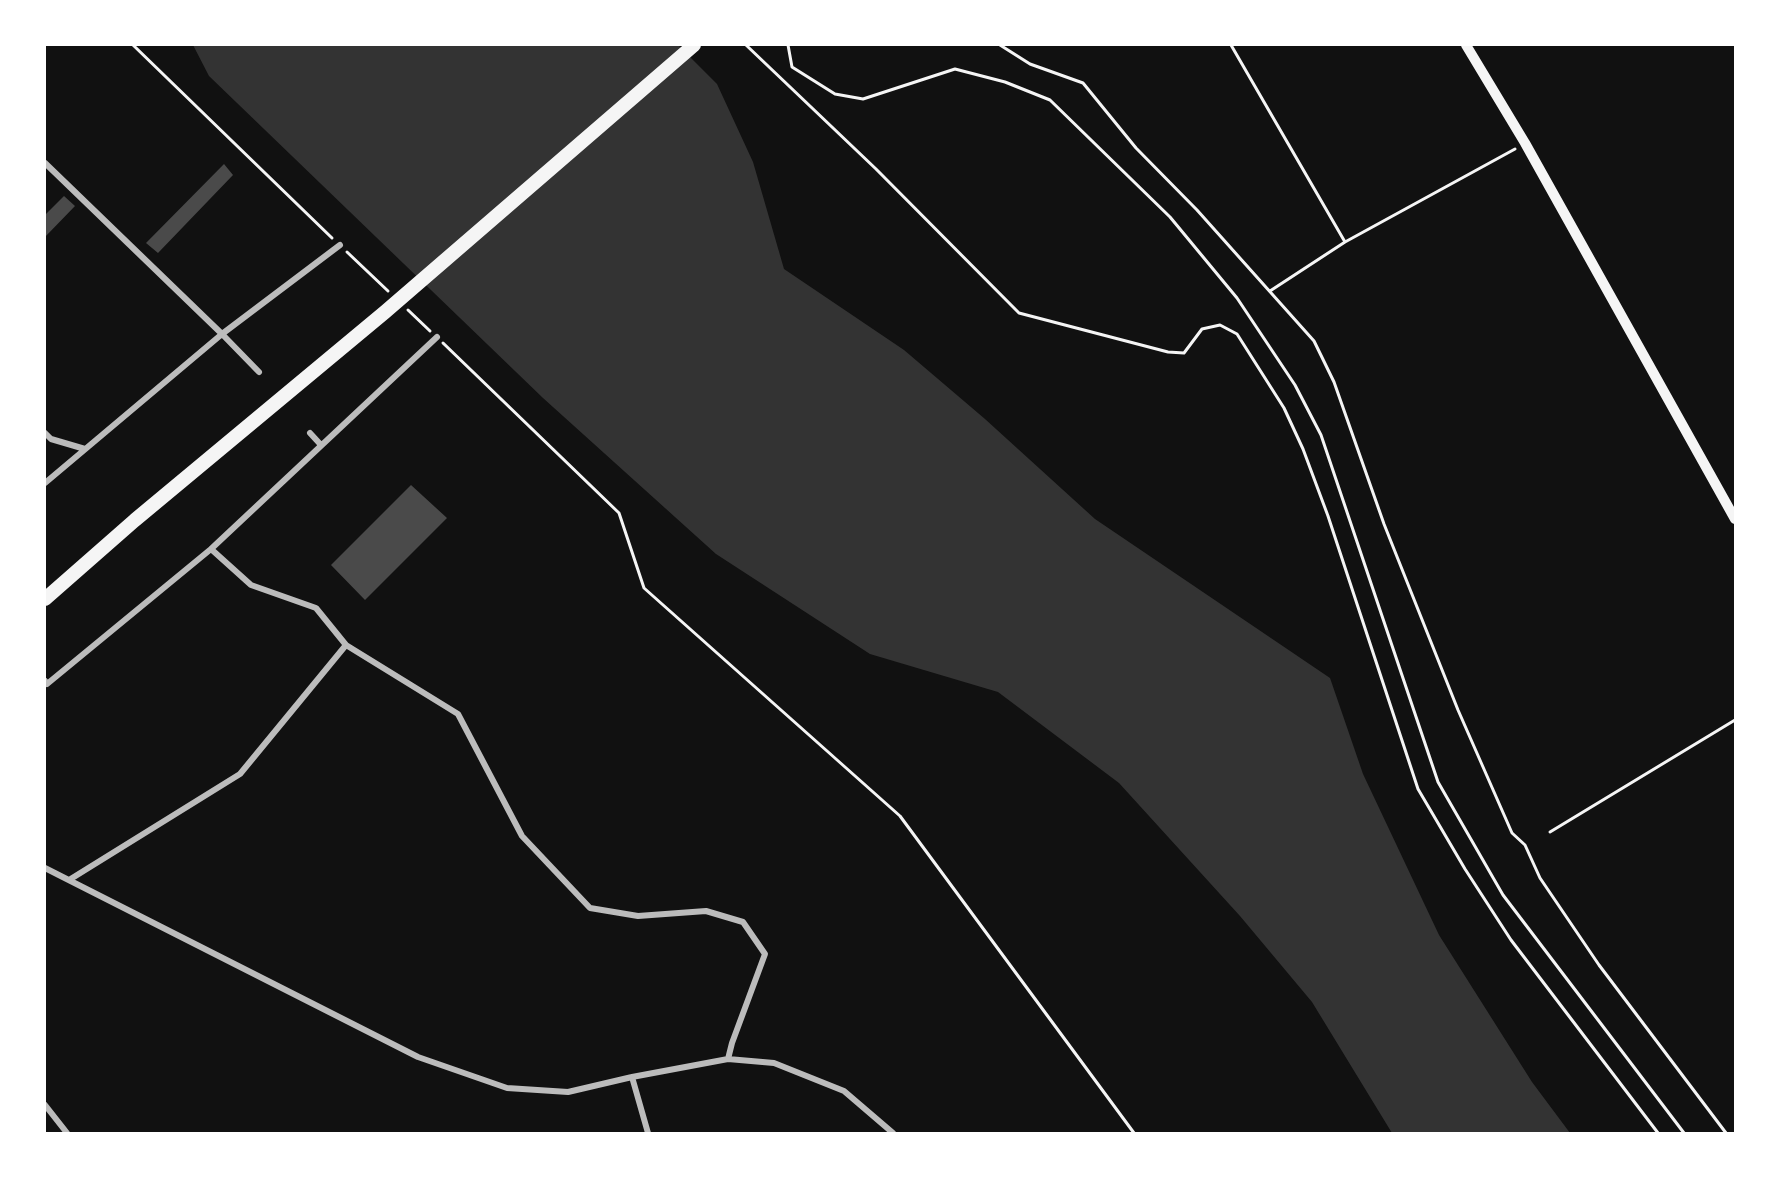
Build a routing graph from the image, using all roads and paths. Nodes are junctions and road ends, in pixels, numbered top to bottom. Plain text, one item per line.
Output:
1 (133, 45) edge
2 (694, 45) edge
3 (746, 45) edge
4 (788, 45) edge
5 (1000, 45) edge
6 (1231, 45) edge
7 (1466, 45) edge
8 (1525, 144) junction
9 (45, 163) edge
10 (1345, 243) junction
11 (340, 245) junction
12 (388, 291) dead end
13 (1270, 291) junction
14 (404, 306) dead end
15 (222, 334) junction
16 (437, 337) junction
17 (259, 372) dead end
18 (45, 433) edge
19 (310, 433) dead end
20 (321, 445) junction
21 (85, 449) junction
22 (45, 483) edge
23 (1735, 519) edge
24 (211, 549) junction
25 (45, 599) edge
26 (346, 645) junction
27 (45, 681) edge
28 (1735, 720) edge
29 (1550, 832) dead end
30 (45, 867) edge
31 (69, 880) junction
32 (728, 1059) junction
33 (632, 1077) junction
34 (45, 1106) edge
35 (67, 1133) edge
36 (648, 1133) edge
37 (893, 1133) edge
38 (1134, 1133) edge
39 (1658, 1133) edge
40 (1684, 1133) edge
41 (1726, 1133) edge

1 - 11 path
2 - 25 highway
3 - 39 path
4 - 40 path
5 - 13 path
6 - 10 path
7 - 8 main road
8 - 10 path
8 - 23 main road
9 - 15 street
10 - 13 path
11 - 12 path
11 - 15 street
13 - 41 path
14 - 16 path
15 - 17 street
15 - 21 street
16 - 20 street
16 - 38 path
18 - 21 street
19 - 20 street
20 - 24 street
21 - 22 street
24 - 26 street
24 - 27 street
26 - 31 street
26 - 32 street
28 - 29 path
30 - 31 street
31 - 33 street
32 - 33 street
32 - 37 street
33 - 36 street
34 - 35 street

